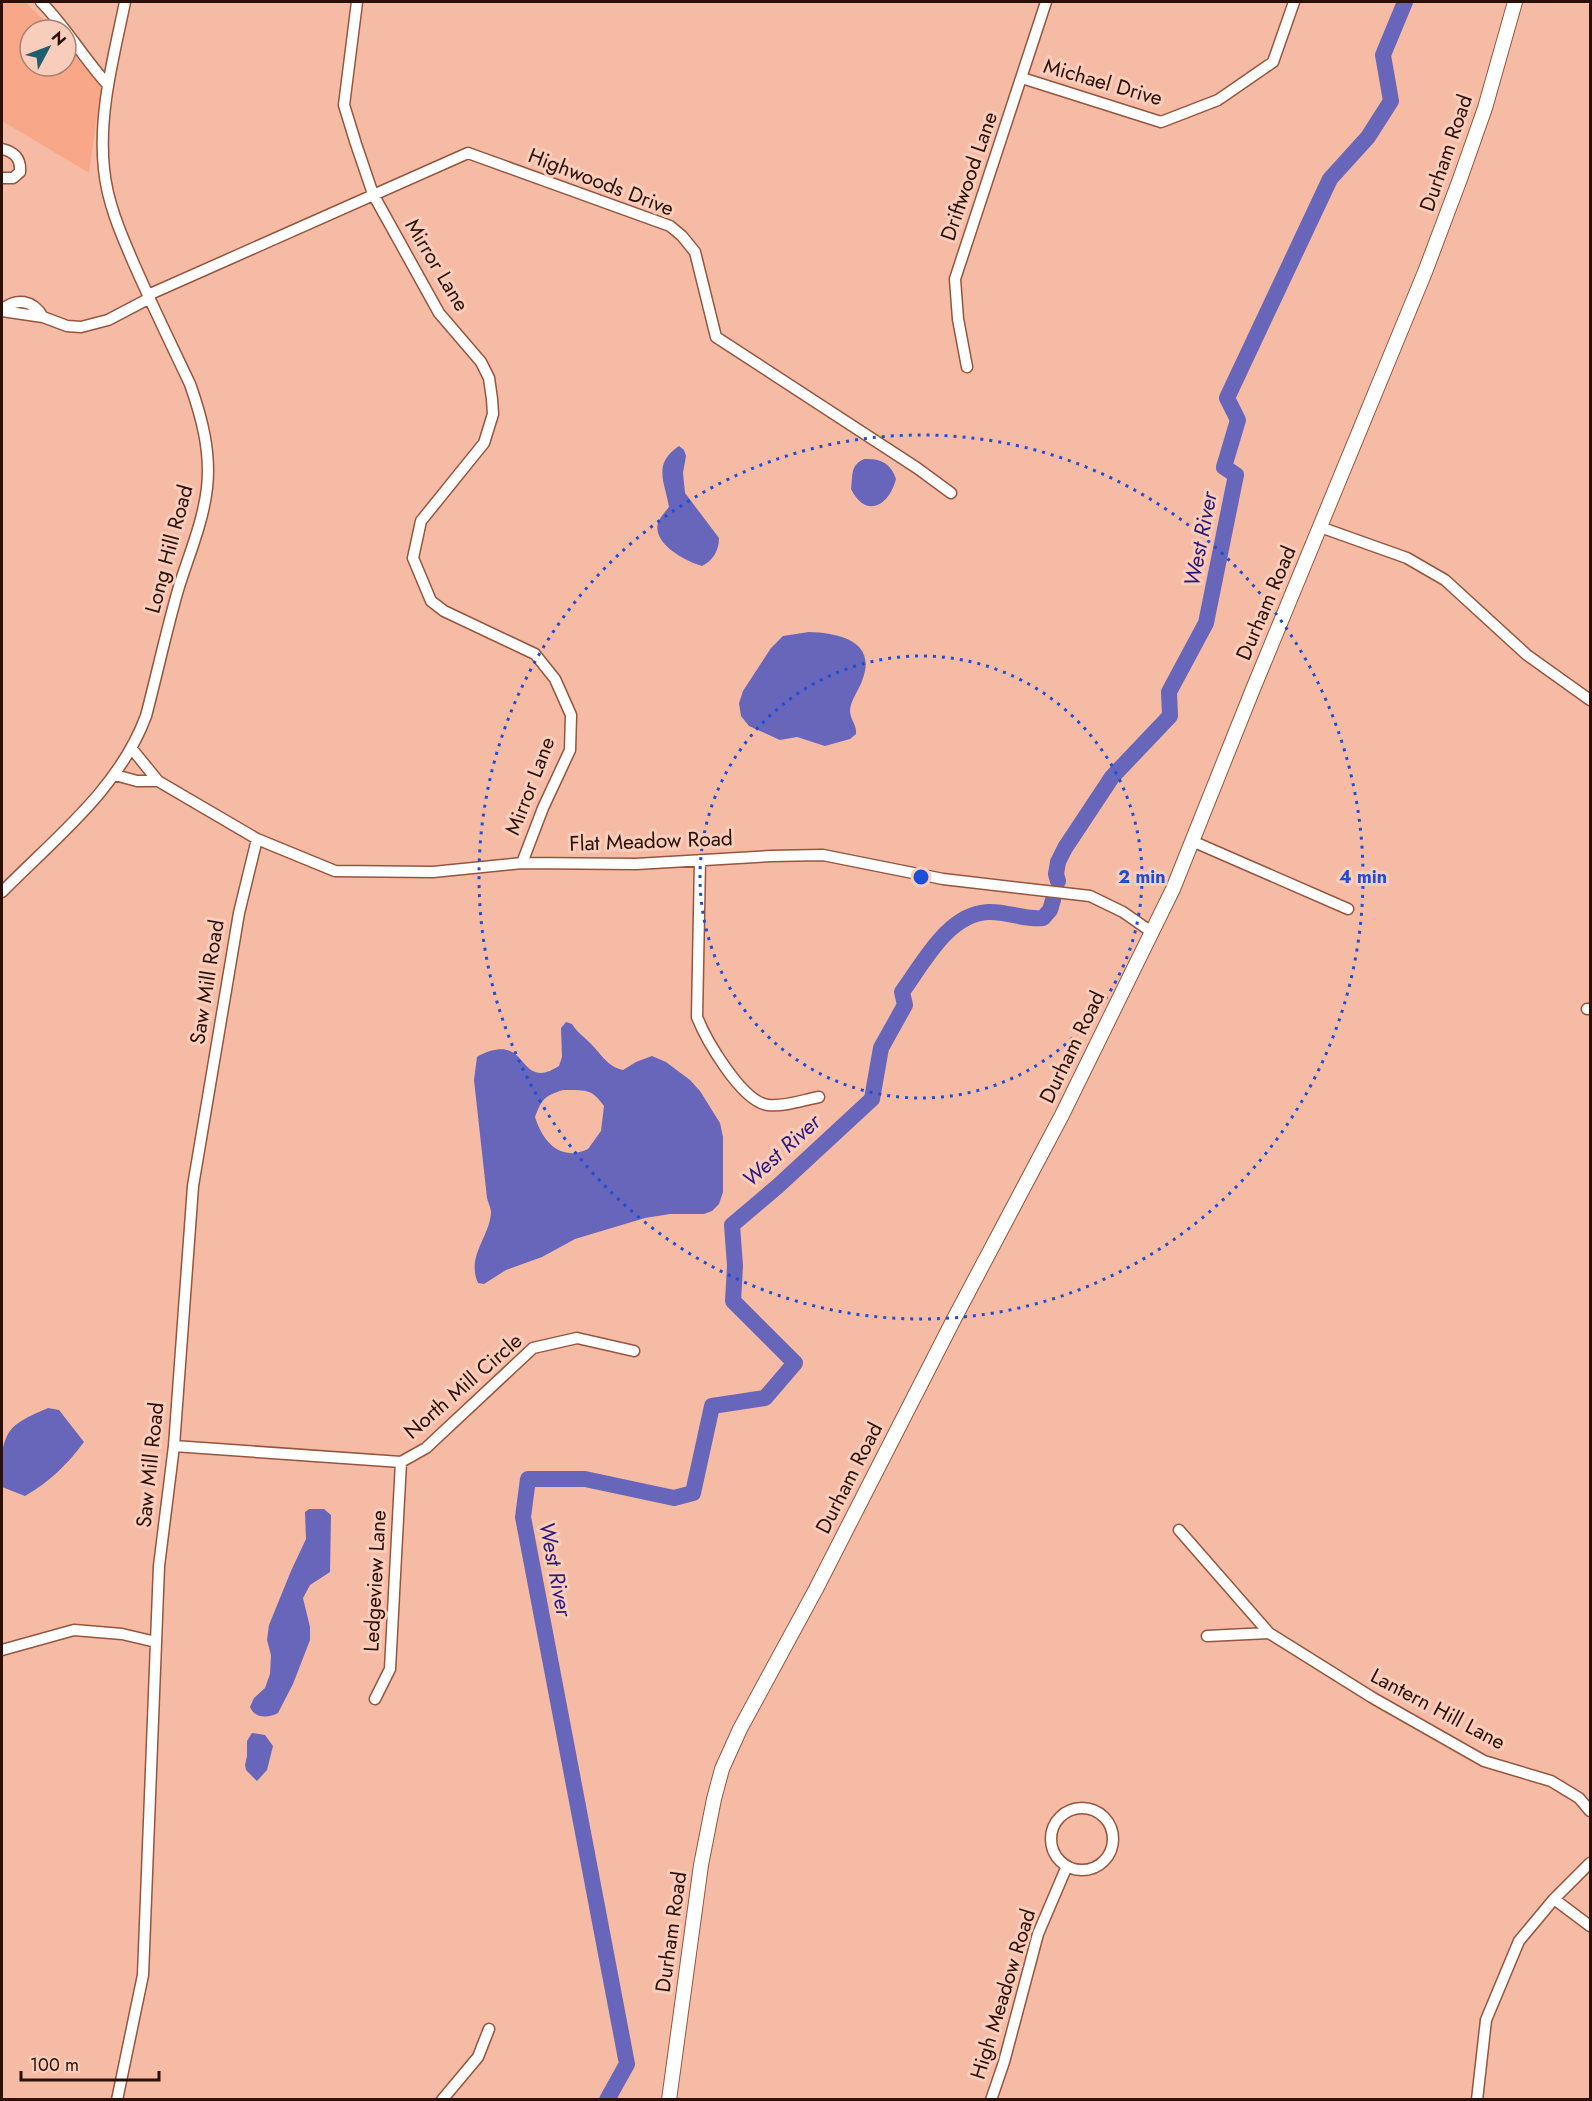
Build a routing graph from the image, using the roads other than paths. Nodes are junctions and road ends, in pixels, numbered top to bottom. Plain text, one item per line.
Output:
1 (41, 2) edge
2 (125, 2) edge
3 (357, 2) edge
4 (1046, 2) edge
5 (1294, 2) edge
6 (1515, 2) edge
7 (1022, 78) junction
8 (108, 85) junction
9 (2, 149) edge
10 (2, 178) edge
11 (373, 194) junction
12 (149, 297) junction
13 (2, 311) edge
14 (967, 367) dead end
15 (951, 493) dead end
16 (1320, 527) junction
17 (1590, 700) edge
18 (132, 749) junction
19 (115, 775) junction
20 (158, 781) junction
21 (257, 839) junction
22 (1192, 841) junction
23 (700, 860) junction
24 (522, 863) junction
25 (2, 892) edge
26 (1348, 909) dead end
27 (1153, 933) junction
28 (819, 1097) dead end
29 (634, 1352) dead end
30 (174, 1446) junction
31 (401, 1462) junction
32 (1179, 1530) dead end
33 (1269, 1633) junction
34 (1207, 1636) dead end
35 (156, 1642) junction
36 (2, 1650) edge
37 (375, 1699) dead end
38 (1590, 1811) edge
39 (1590, 1863) edge
40 (1068, 1866) junction
41 (1554, 1899) junction
42 (1590, 1926) edge
43 (489, 2029) dead end
44 (117, 2100) edge
45 (442, 2100) edge
46 (669, 2100) edge
47 (991, 2100) edge
48 (1477, 2100) edge

1 - 8 street
2 - 8 street, Long Hill Road
3 - 11 street, Mirror Lane
4 - 7 street, Driftwood Lane
5 - 7 street, Michael Drive
6 - 16 main road, Durham Road
7 - 14 street, Driftwood Lane
8 - 12 street, Long Hill Road
9 - 10 street
11 - 12 street, Highwoods Drive
11 - 15 street, Highwoods Drive
11 - 24 street, Mirror Lane
12 - 13 street, Highwoods Drive
12 - 18 street, Long Hill Road
16 - 17 street
16 - 22 main road, Durham Road
18 - 19 street, Long Hill Road
18 - 20 street, Flat Meadow Road
19 - 20 street, Flat Meadow Road
19 - 25 street, Long Hill Road
20 - 21 street, Flat Meadow Road
21 - 24 street, Flat Meadow Road
21 - 30 street, Saw Mill Road
22 - 26 street
22 - 27 main road, Durham Road
23 - 24 street, Flat Meadow Road
23 - 27 street, Flat Meadow Road
23 - 28 street
27 - 46 main road, Durham Road
29 - 31 street, North Mill Circle
30 - 31 street, North Mill Circle
30 - 35 street, Saw Mill Road
31 - 37 street, Ledgeview Lane
32 - 33 street, Lantern Hill Lane
33 - 34 street
33 - 38 street, Lantern Hill Lane
35 - 36 street
35 - 44 street, Saw Mill Road
39 - 41 street
40 - 40 street
40 - 47 street, High Meadow Road
41 - 42 street
41 - 48 street
43 - 45 street

